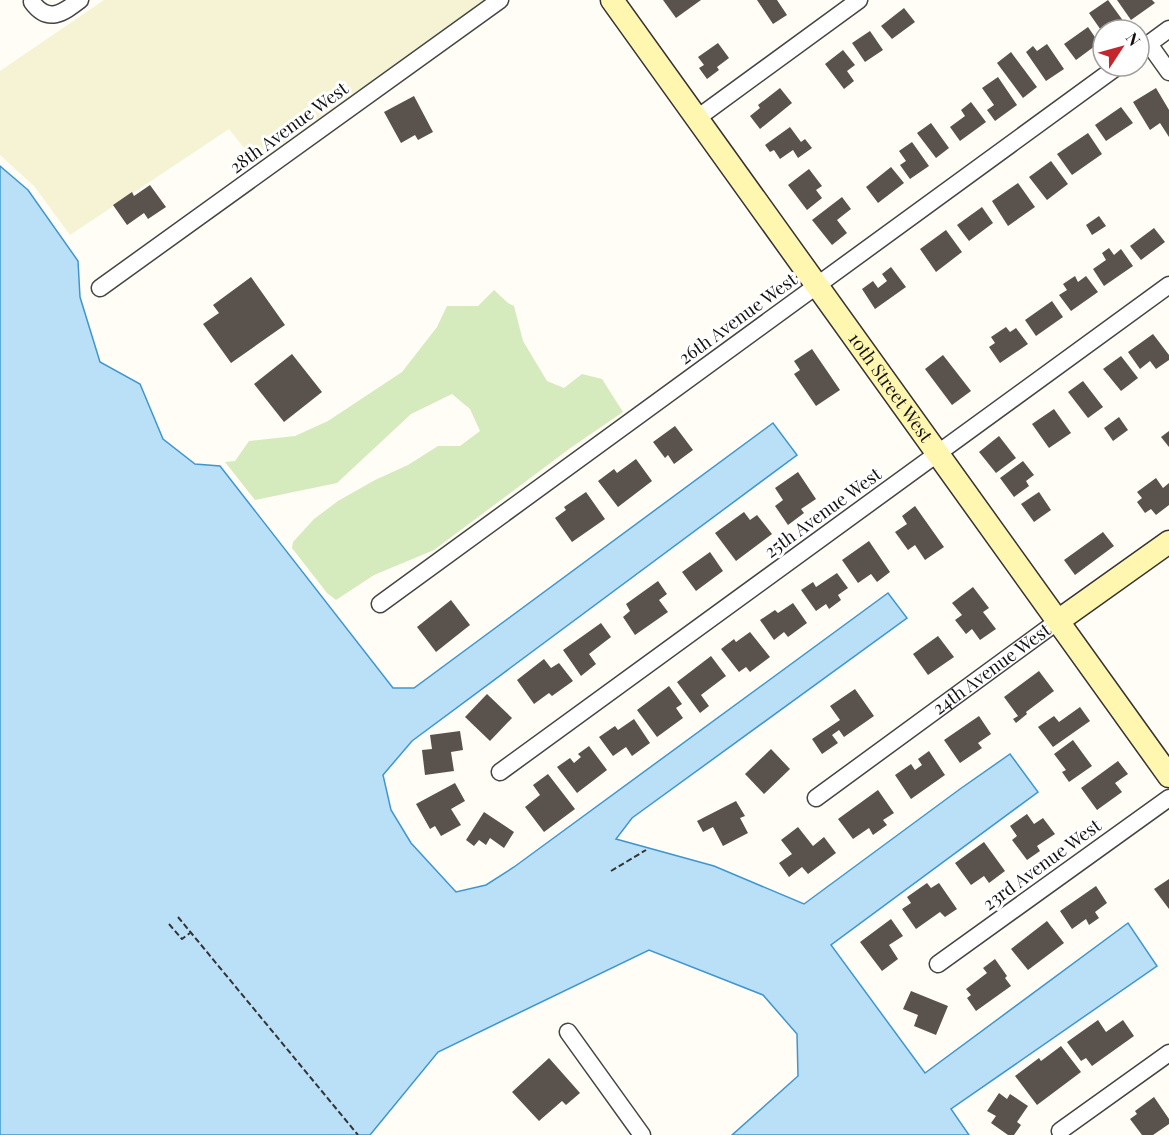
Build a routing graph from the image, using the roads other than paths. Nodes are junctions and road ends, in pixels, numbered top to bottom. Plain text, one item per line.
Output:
1 (80, 0) edge
2 (500, 0) edge
3 (612, 0) edge
4 (859, 0) edge
5 (32, 2) dead end
6 (1169, 29) edge
7 (1151, 42) edge
8 (1151, 54) edge
9 (1169, 72) edge
10 (1102, 78) edge
11 (696, 119) junction
12 (1169, 285) edge
13 (817, 286) junction
14 (100, 288) dead end
15 (937, 454) junction
16 (1169, 542) edge
17 (380, 604) dead end
18 (1058, 621) junction
19 (500, 772) dead end
20 (1169, 776) edge
21 (816, 798) dead end
22 (1169, 798) edge
23 (938, 964) dead end
24 (568, 1032) dead end
25 (1169, 1053) edge
26 (1060, 1131) dead end
27 (642, 1135) edge

1 - 5 street
2 - 14 street, 28th Avenue West
3 - 11 street, 10th Street West
4 - 11 street
6 - 7 street
8 - 9 street
10 - 13 street, 26th Avenue West
11 - 13 street, 10th Street West
12 - 15 street, 25th Avenue West
13 - 15 street, 10th Street West
13 - 17 street, 26th Avenue West
15 - 18 street, 10th Street West
15 - 19 street, 25th Avenue West
16 - 18 street, 24th Avenue West
18 - 20 street, 10th Street West
18 - 21 street, 24th Avenue West
22 - 23 street, 23rd Avenue West
24 - 27 street
25 - 26 street

